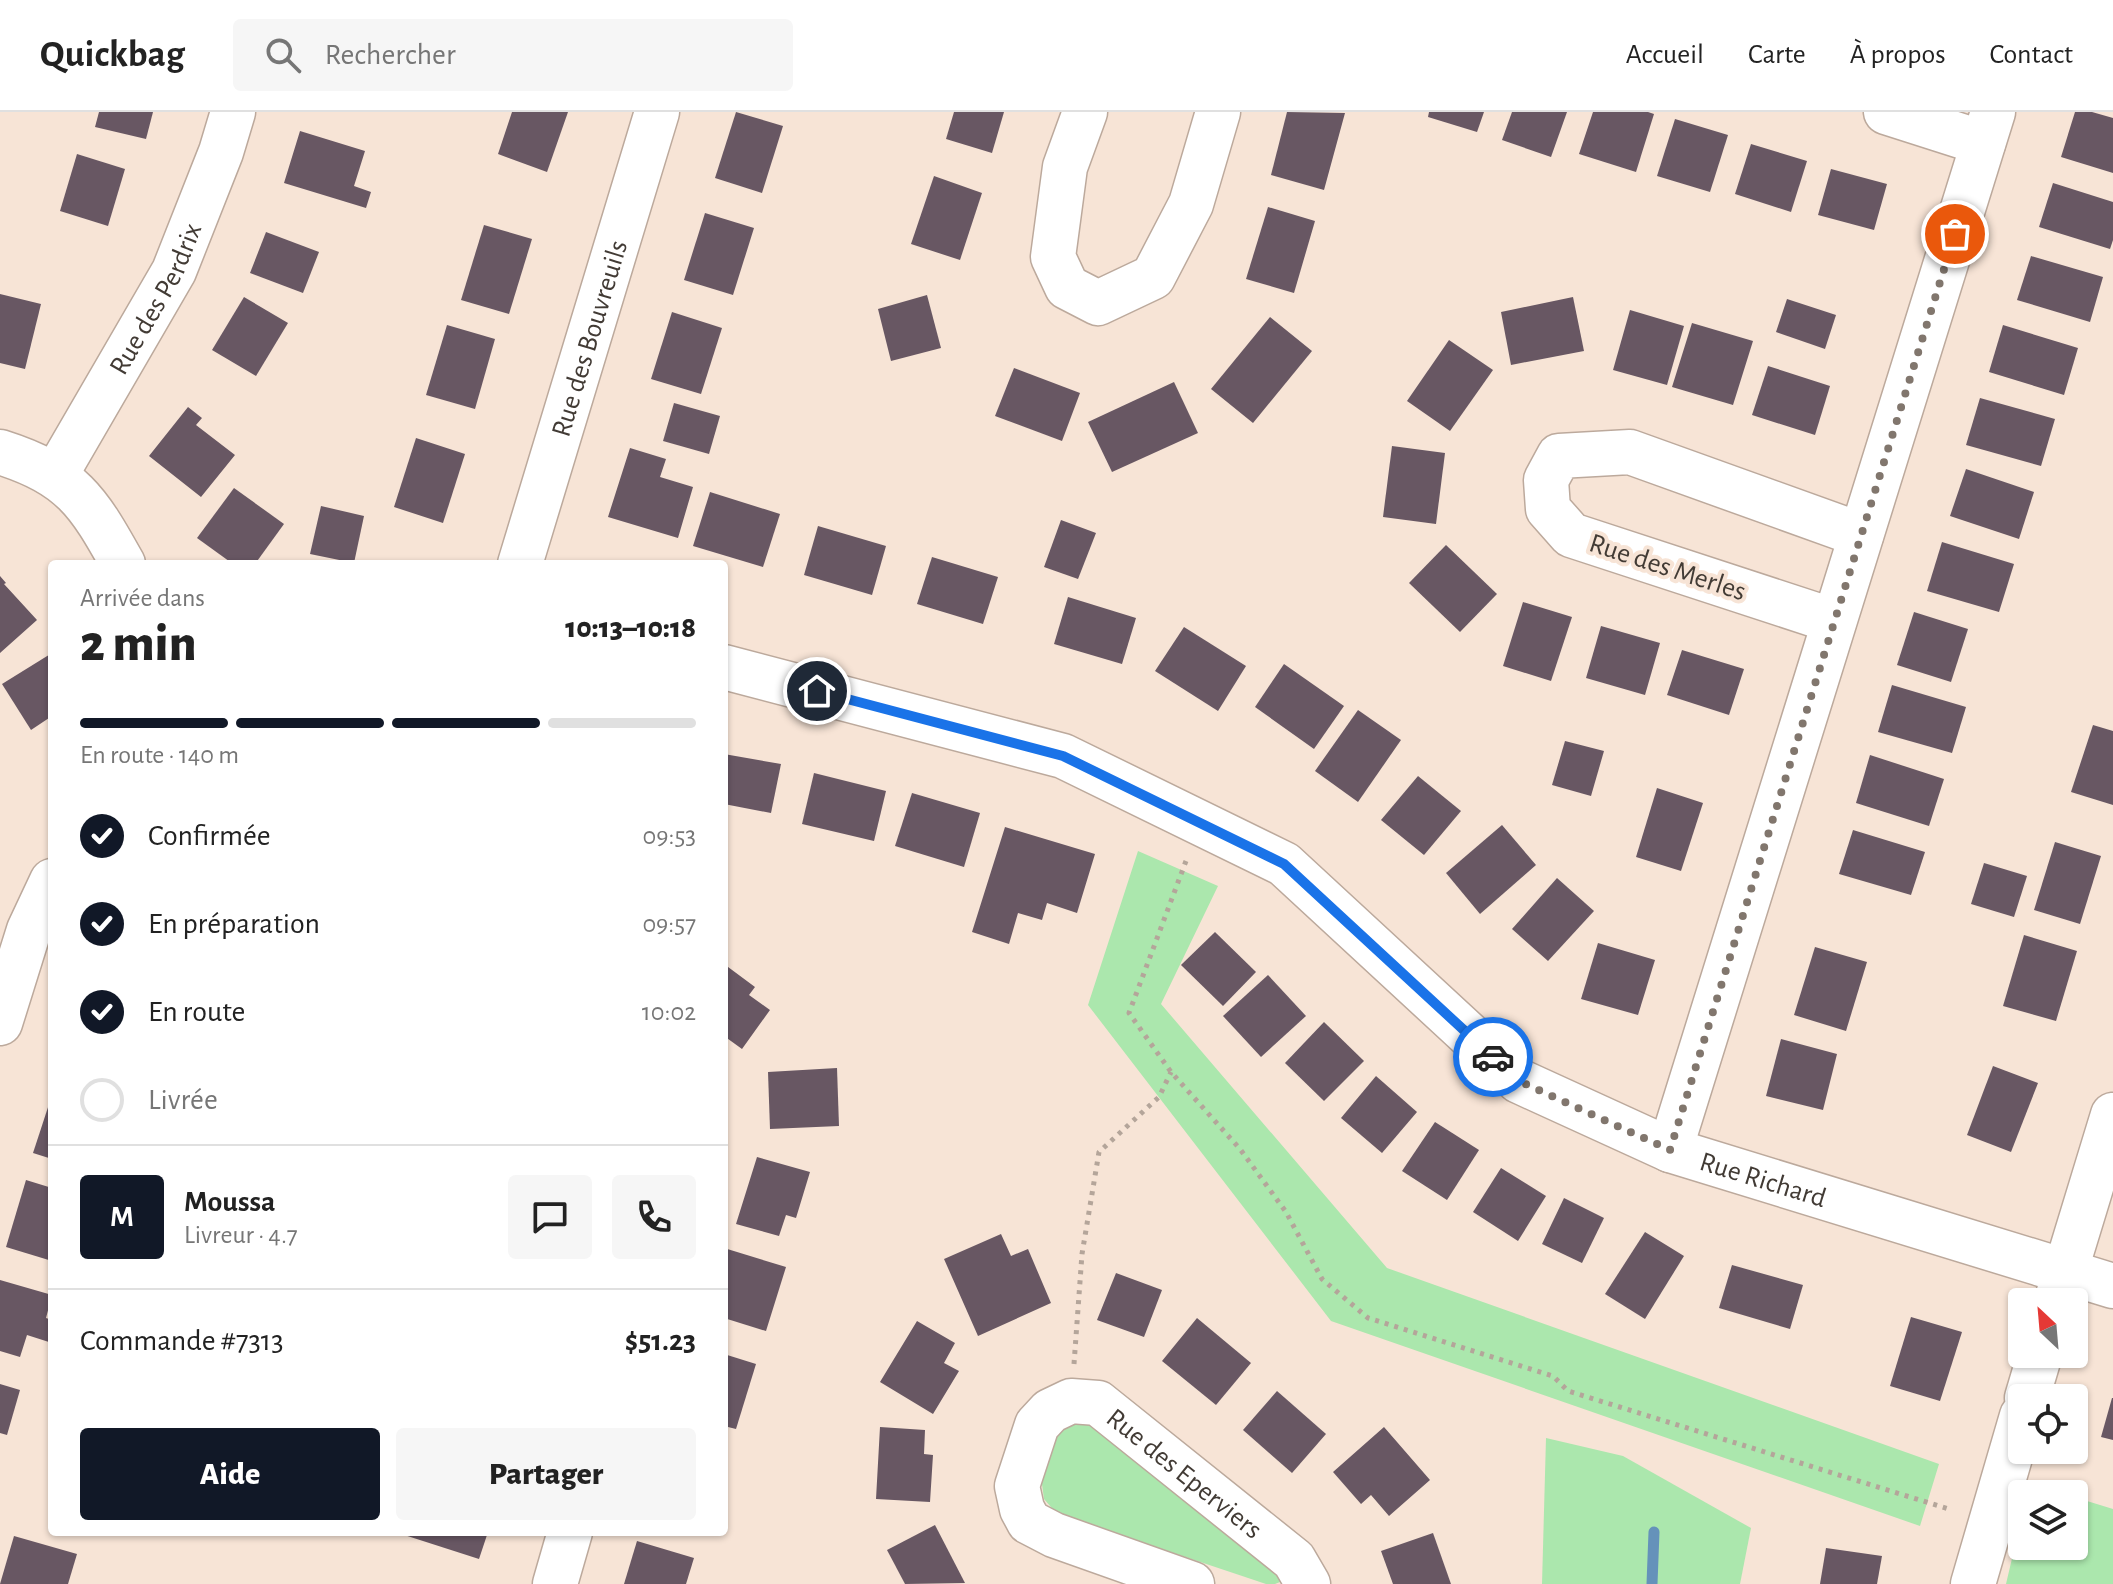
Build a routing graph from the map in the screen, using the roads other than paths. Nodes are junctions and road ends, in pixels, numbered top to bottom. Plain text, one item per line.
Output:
1 (233, 112) edge
2 (657, 112) edge
3 (1085, 112) edge
4 (1218, 112) edge
5 (1886, 112) edge
6 (1988, 128) edge
7 (0, 452) edge
8 (55, 476) junction
9 (1861, 535) junction
10 (121, 560) edge
11 (521, 560) edge
12 (1834, 621) junction
13 (728, 668) edge
14 (48, 890) edge
15 (0, 1023) edge
16 (2113, 1115) edge
17 (1670, 1150) junction
18 (2113, 1286) edge
19 (2060, 1287) edge
20 (2008, 1464) edge
21 (569, 1536) edge
22 (555, 1584) edge
23 (1192, 1584) edge
24 (1308, 1584) edge
25 (1973, 1584) edge

1 - 8 street, Rue des Perdrix
2 - 11 street, Rue des Bouvreuils
3 - 4 street
5 - 6 street
6 - 9 street
7 - 8 street
8 - 10 street
9 - 12 street
9 - 12 street, Rue des Merles
12 - 17 street
13 - 17 street, Rue Richard
14 - 15 street
16 - 19 street
17 - 19 street, Rue Richard
18 - 19 street, Rue Richard
20 - 25 street
21 - 22 street
23 - 24 street, Rue des Eperviers

